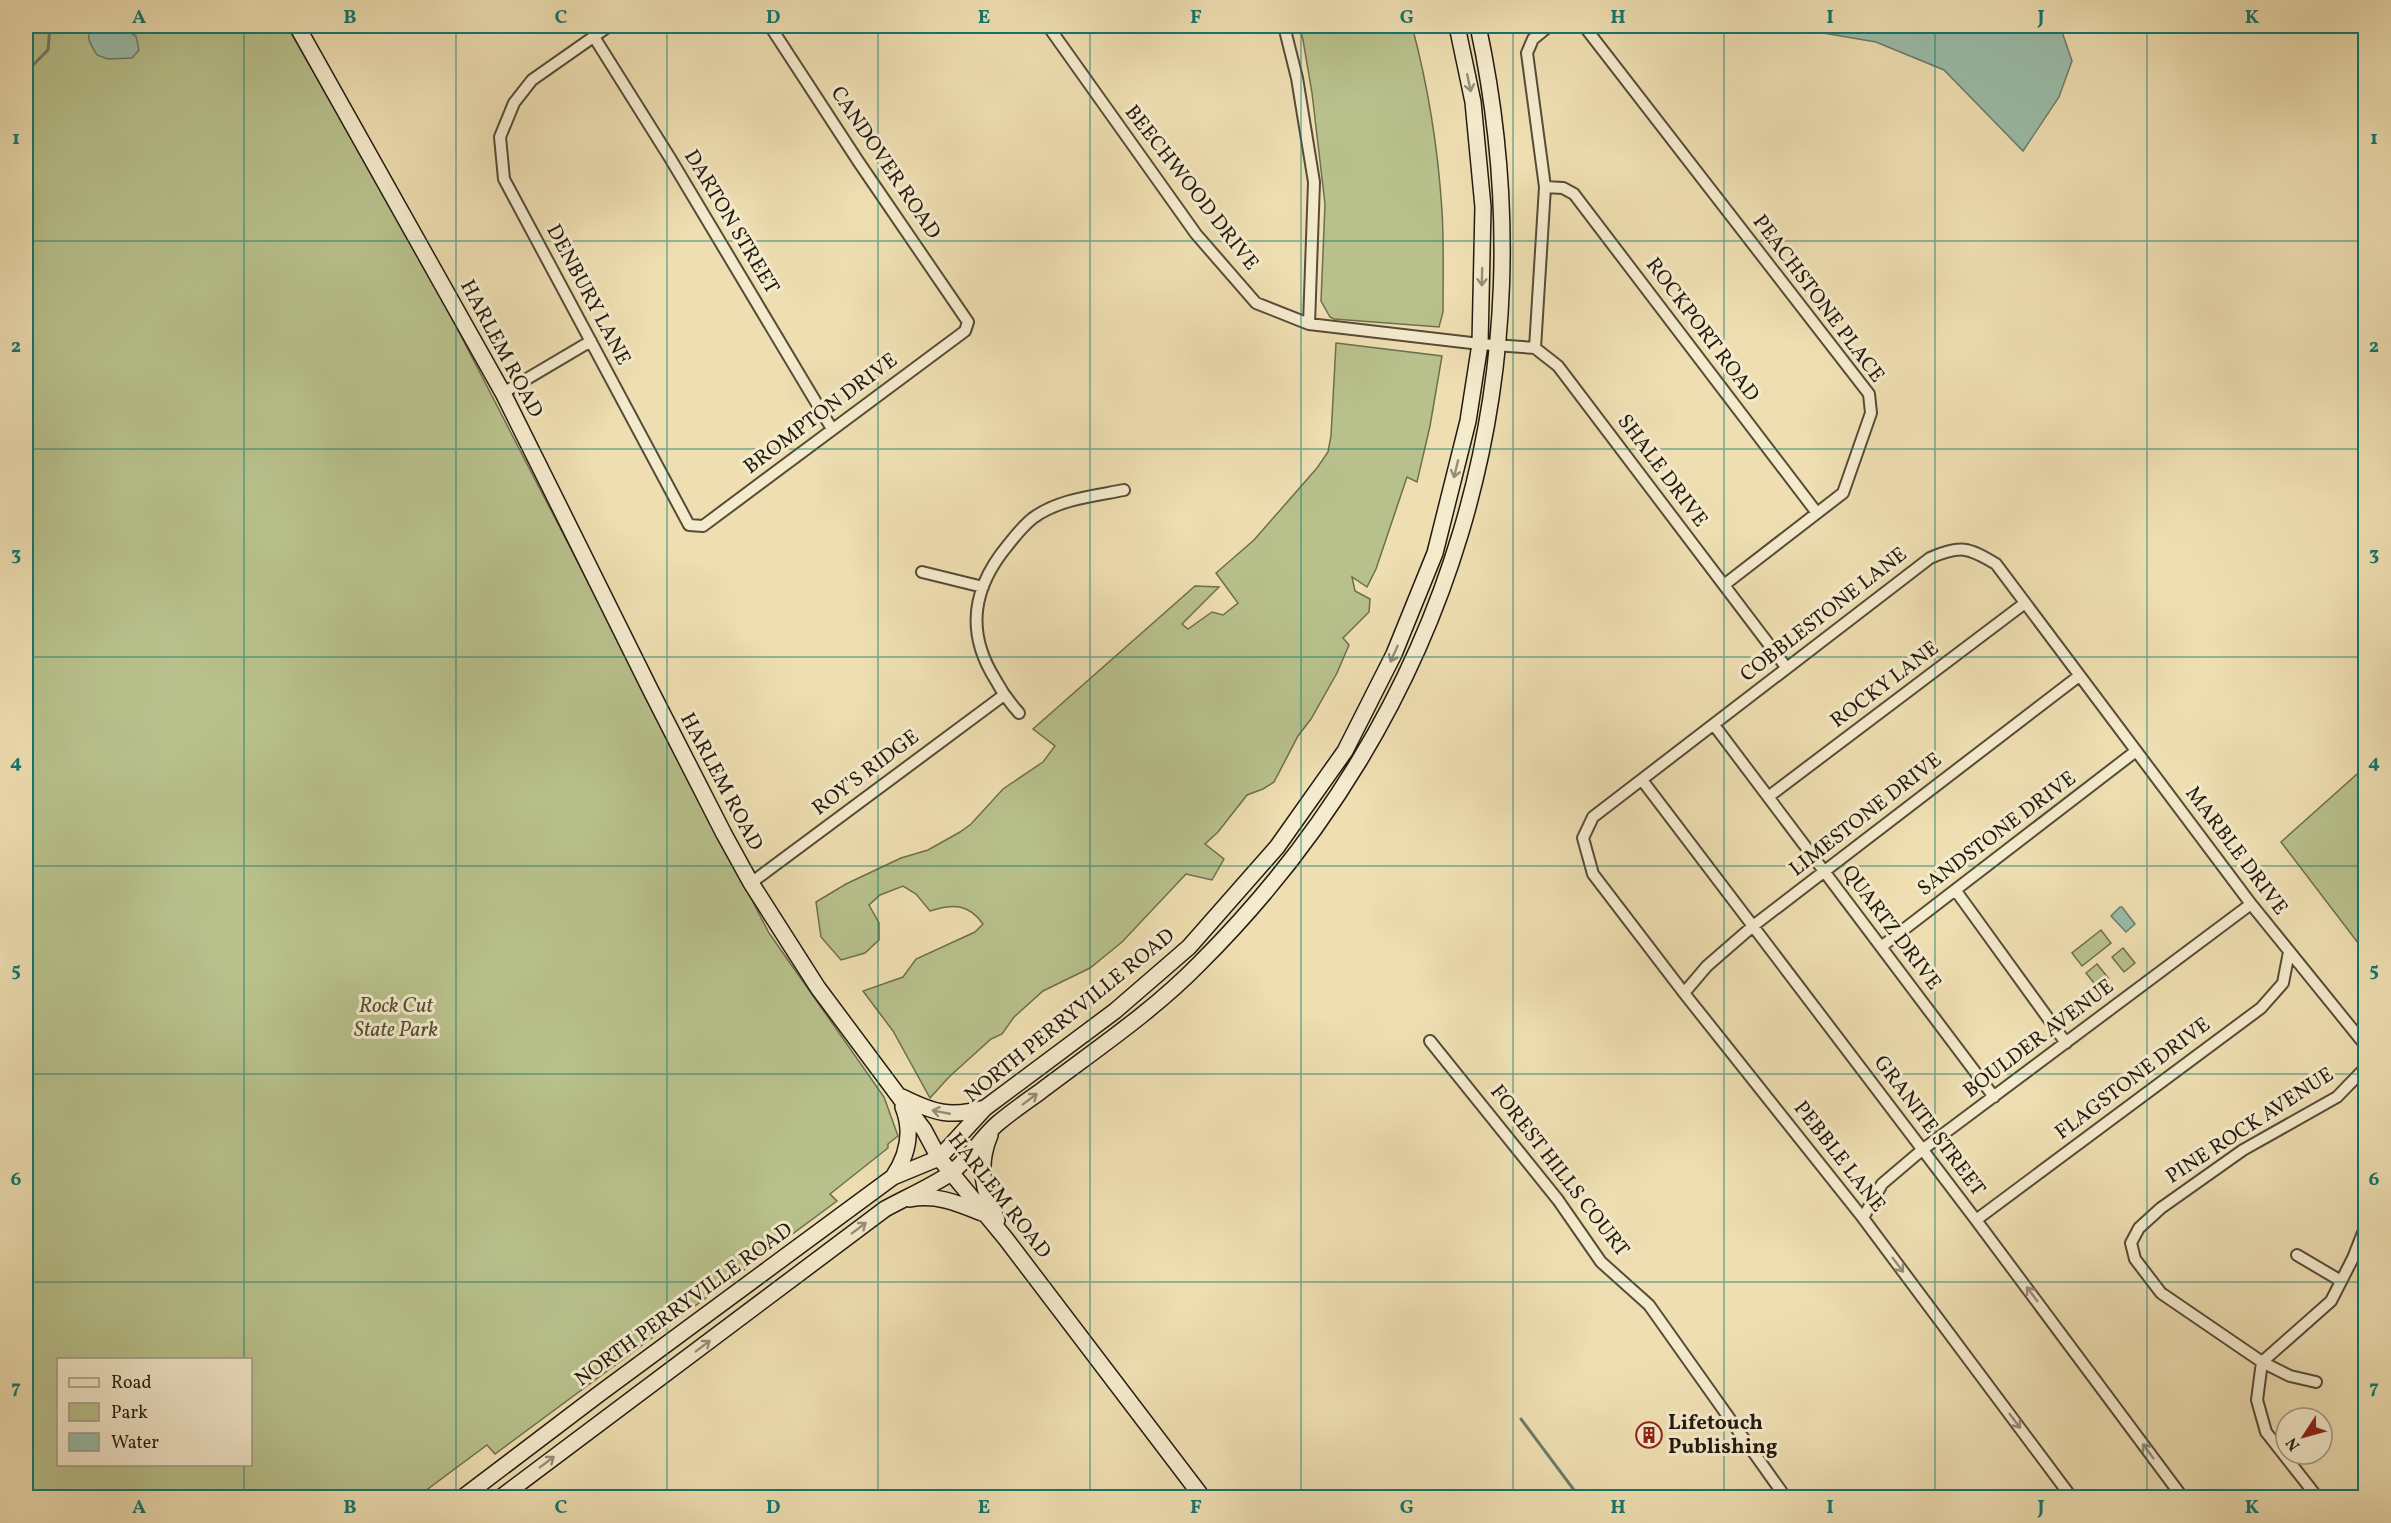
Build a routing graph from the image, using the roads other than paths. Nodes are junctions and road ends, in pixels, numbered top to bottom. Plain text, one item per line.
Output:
1 (297, 26) edge
2 (609, 26) edge
3 (770, 26) edge
4 (1048, 26) edge
5 (1284, 26) edge
6 (1457, 26) edge
7 (1478, 26) edge
8 (1549, 26) edge
9 (1584, 26) edge
10 (594, 37) junction
11 (1545, 187) junction
12 (968, 321) joint
13 (1309, 324) junction
14 (591, 341) junction
15 (1480, 344) junction
16 (1499, 345) junction
17 (1535, 348) junction
18 (503, 393) junction
19 (832, 429) junction
20 (1125, 490) dead end
21 (1817, 513) junction
22 (689, 525) joint
23 (922, 572) dead end
24 (1725, 585) junction
25 (984, 587) junction
26 (2025, 603) junction
27 (1786, 667) junction
28 (2079, 676) junction
29 (1004, 695) junction
30 (1019, 712) dead end
31 (1714, 725) junction
32 (2136, 752) junction
33 (1642, 780) junction
34 (1768, 797) junction
35 (1583, 838) joint
36 (1824, 872) junction
37 (751, 883) junction
38 (1956, 891) junction
39 (2251, 904) junction
40 (1753, 926) junction
41 (1881, 947) junction
42 (2289, 951) junction
43 (1684, 993) junction
44 (1430, 1041) dead end
45 (2066, 1043) junction
46 (2366, 1046) edge
47 (2366, 1067) edge
48 (899, 1096) junction
49 (1994, 1097) junction
50 (985, 1108) junction
51 (998, 1123) junction
52 (1922, 1150) junction
53 (939, 1158) junction
54 (950, 1174) junction
55 (893, 1177) junction
56 (885, 1209) junction
57 (1863, 1218) junction
58 (1976, 1220) junction
59 (2366, 1225) edge
60 (1006, 1239) junction
61 (2297, 1256) dead end
62 (2341, 1281) junction
63 (2262, 1362) junction
64 (2316, 1382) dead end
65 (462, 1497) edge
66 (500, 1497) edge
67 (1203, 1497) edge
68 (1786, 1497) edge
69 (2072, 1497) edge
70 (2183, 1497) edge
71 (2318, 1497) edge

1 - 18 main road, HARLEM ROAD
2 - 10 street, DENBURY LANE
3 - 12 street, CANDOVER ROAD
4 - 13 street, BEECHWOOD DRIVE
5 - 13 street
6 -> 15 main road, NORTH PERRYVILLE ROAD
7 - 16 main road, NORTH PERRYVILLE ROAD
8 - 11 street
9 - 21 street, PEACHSTONE PLACE
10 - 14 street, DENBURY LANE
10 - 19 street, DARTON STREET
11 - 17 street
11 - 21 street, ROCKPORT ROAD
12 - 19 street, BROMPTON DRIVE
13 - 15 street, BEECHWOOD DRIVE
14 - 18 street
14 - 22 street, DENBURY LANE
15 - 16 street
15 -> 50 main road, NORTH PERRYVILLE ROAD
16 - 17 street
51 -> 16 main road, NORTH PERRYVILLE ROAD
17 - 24 street, SHALE DRIVE
18 - 37 main road, HARLEM ROAD
19 - 22 street, BROMPTON DRIVE
20 - 25 street
21 - 24 street, PEACHSTONE PLACE
23 - 25 street
24 - 27 street, SHALE DRIVE
25 - 29 street
26 - 27 street, COBBLESTONE LANE
26 - 28 street, COBBLESTONE LANE
26 - 34 street, ROCKY LANE
27 - 31 street, COBBLESTONE LANE
28 - 32 street, MARBLE DRIVE
28 - 36 street, LIMESTONE DRIVE
29 - 30 street
29 - 37 street, ROY'S RIDGE
31 - 33 street, COBBLESTONE LANE
31 - 34 street, QUARTZ DRIVE
32 - 38 street, SANDSTONE DRIVE
32 - 39 street, MARBLE DRIVE
33 - 35 street, COBBLESTONE LANE
33 - 40 street, GRANITE STREET
34 - 36 street, QUARTZ DRIVE
35 - 43 street, PEBBLE LANE
36 - 40 street, LIMESTONE DRIVE
36 - 41 street, QUARTZ DRIVE
37 - 48 main road, HARLEM ROAD
38 - 41 street, SANDSTONE DRIVE
38 - 45 street
39 - 42 street, MARBLE DRIVE
39 - 45 street, BOULDER AVENUE
40 - 43 street, LIMESTONE DRIVE
40 - 52 street, GRANITE STREET
41 - 49 street, QUARTZ DRIVE
42 - 46 street, MARBLE DRIVE
42 - 58 street, FLAGSTONE DRIVE
43 - 57 street, PEBBLE LANE
44 - 68 street, FOREST HILLS COURT
45 - 49 street, BOULDER AVENUE
47 - 63 street, PINE ROCK AVENUE
50 -> 48 main road
48 - 53 main road, HARLEM ROAD
48 - 55 main road
49 - 52 street, BOULDER AVENUE
50 - 53 main road, NORTH PERRYVILLE ROAD
51 - 54 main road, NORTH PERRYVILLE ROAD
51 - 60 main road
52 - 57 street, BOULDER AVENUE
52 - 58 street, GRANITE STREET
53 - 54 main road, HARLEM ROAD
53 - 55 main road, NORTH PERRYVILLE ROAD
54 - 56 main road, NORTH PERRYVILLE ROAD
54 - 60 main road, HARLEM ROAD
55 - 65 main road, NORTH PERRYVILLE ROAD
56 - 60 main road
66 -> 56 main road, NORTH PERRYVILLE ROAD
57 -> 69 street, PEBBLE LANE
70 -> 58 street, GRANITE STREET
59 - 62 street
60 - 67 main road, HARLEM ROAD
61 - 62 street
62 - 63 street
63 - 64 street
63 - 71 street

